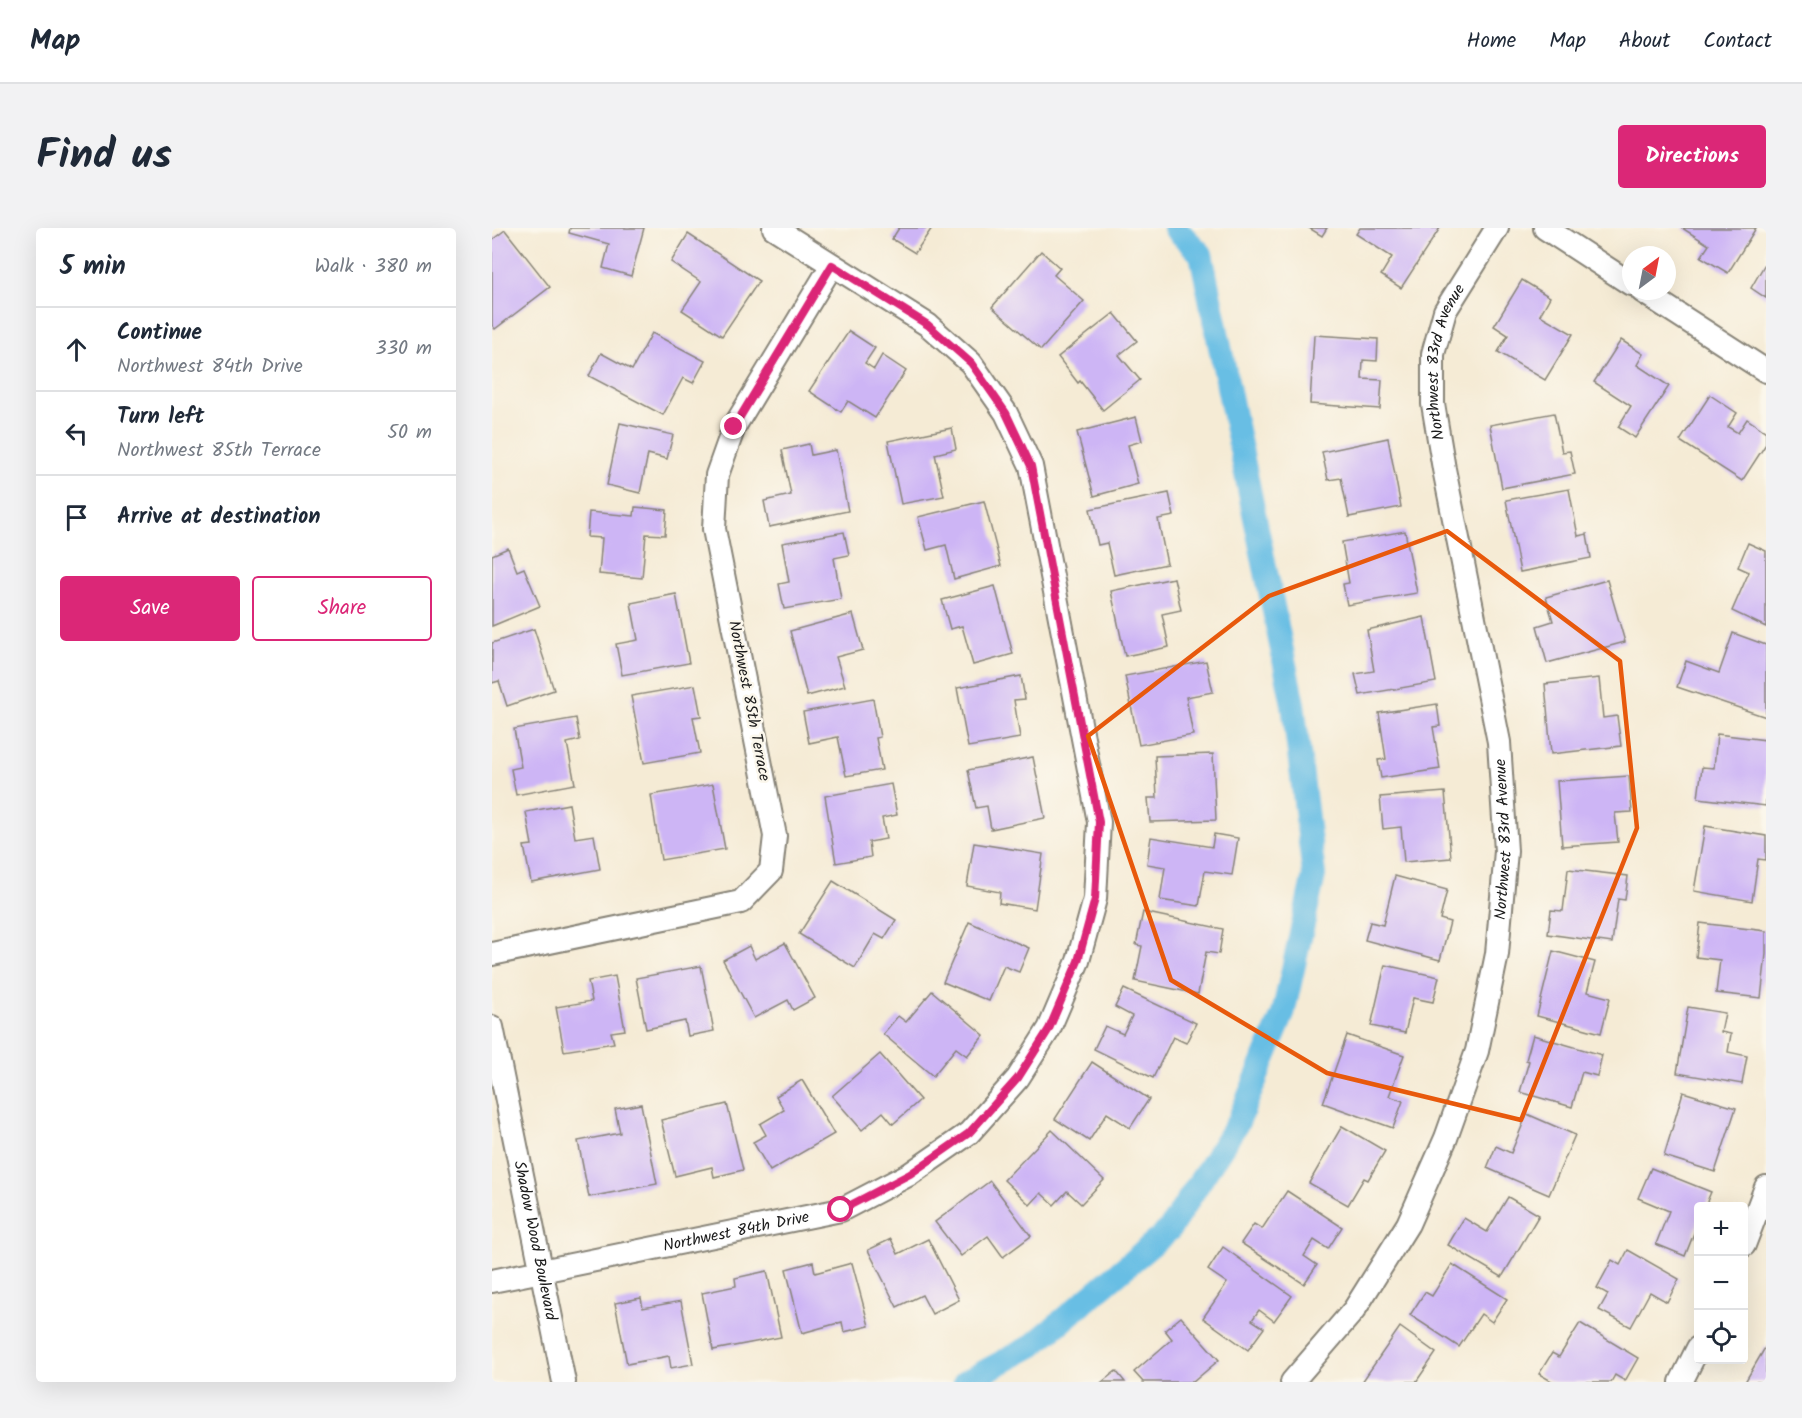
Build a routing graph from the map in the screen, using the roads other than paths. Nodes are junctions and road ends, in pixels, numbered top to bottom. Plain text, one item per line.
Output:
1 (774, 228) edge
2 (1497, 228) edge
3 (1545, 228) edge
4 (832, 265) junction
5 (1622, 278) edge
6 (1656, 300) edge
7 (1766, 371) edge
8 (492, 954) edge
9 (492, 1027) edge
10 (1766, 1187) edge
11 (1748, 1232) edge
12 (541, 1272) junction
13 (492, 1281) edge
14 (1694, 1356) edge
15 (564, 1382) edge
16 (1292, 1382) edge
17 (1681, 1382) edge

1 - 4 street, Northwest 84th Drive
2 - 16 street, Northwest 83rd Avenue
3 - 5 street
4 - 8 street, Northwest 85th Terrace
4 - 12 street, Northwest 84th Drive
6 - 7 street
9 - 12 street, Shadow Wood Boulevard
10 - 11 street
12 - 13 street, Northwest 84th Drive
12 - 15 street, Shadow Wood Boulevard
14 - 17 street

